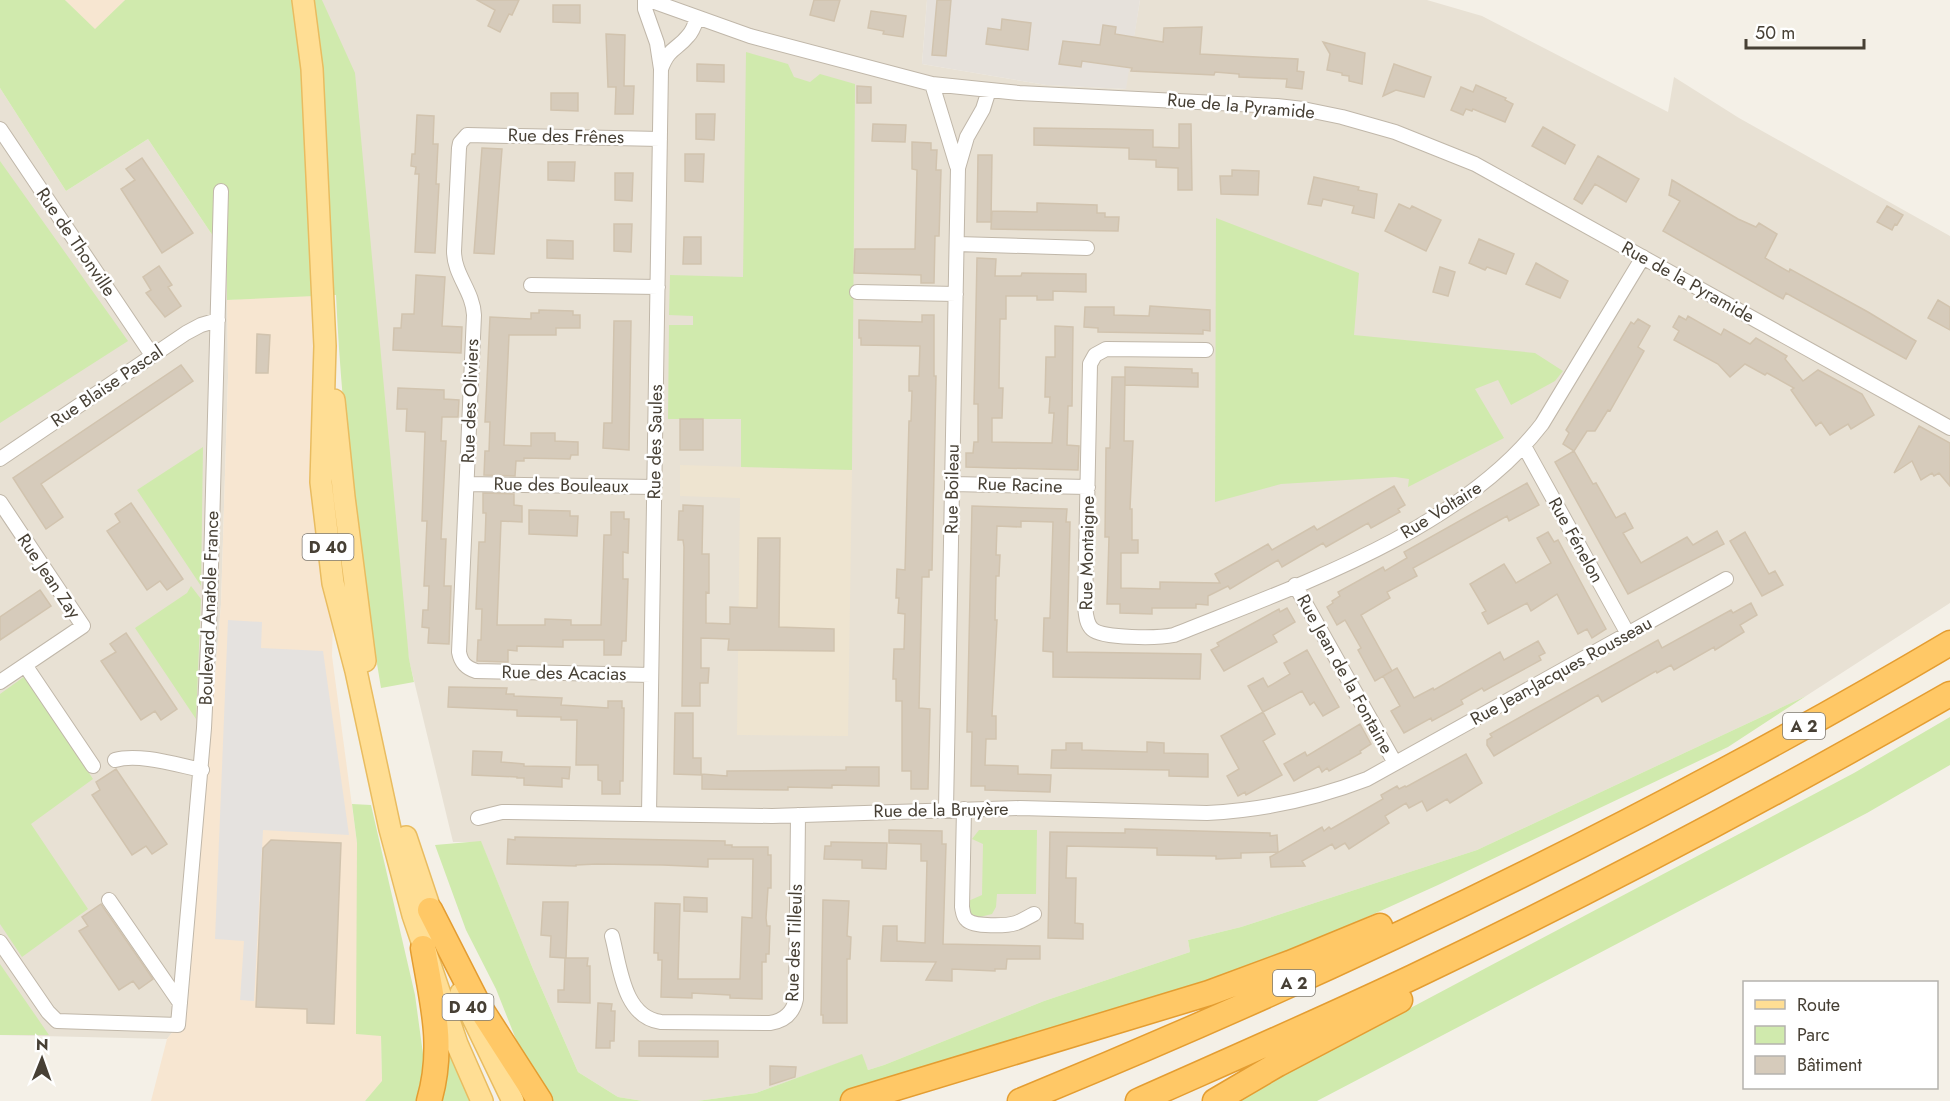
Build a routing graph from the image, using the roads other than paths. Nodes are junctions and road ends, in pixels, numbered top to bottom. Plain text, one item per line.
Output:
1 (303, 0) edge
2 (647, 0) edge
3 (697, 18) junction
4 (661, 69) junction
5 (932, 84) junction
6 (989, 90) junction
7 (0, 129) edge
8 (472, 134) joint
9 (660, 139) junction
10 (958, 168) junction
11 (221, 191) dead end
12 (957, 244) junction
13 (1087, 248) dead end
14 (1643, 257) junction
15 (531, 285) dead end
16 (658, 287) junction
17 (857, 292) dead end
18 (956, 294) junction
19 (218, 320) junction
20 (325, 346) junction
21 (1206, 350) dead end
22 (152, 356) junction
23 (1950, 428) edge
24 (1524, 446) junction
25 (0, 459) edge
26 (467, 484) junction
27 (953, 484) junction
28 (654, 487) junction
29 (1088, 487) junction
30 (0, 502) edge
31 (1726, 579) dead end
32 (1295, 585) junction
33 (1209, 620) joint
34 (1628, 634) junction
35 (1950, 643) edge
36 (25, 665) junction
37 (476, 671) joint
38 (651, 675) junction
39 (0, 682) edge
40 (1950, 694) edge
41 (116, 760) dead end
42 (1395, 763) junction
43 (93, 766) dead end
44 (202, 770) junction
45 (946, 809) junction
46 (964, 809) junction
47 (649, 814) junction
48 (798, 815) junction
49 (478, 818) dead end
50 (1562, 854) junction
51 (1581, 895) junction
52 (109, 900) dead end
53 (430, 910) junction
54 (1034, 914) dead end
55 (612, 936) dead end
56 (0, 942) edge
57 (423, 948) junction
58 (180, 1003) junction
59 (429, 1101) edge
60 (482, 1101) edge
61 (513, 1101) edge
62 (540, 1101) edge
63 (853, 1101) edge
64 (1020, 1101) edge
65 (1138, 1101) edge
66 (1215, 1101) edge

1 - 20 main road, D 40
2 - 3 street, Rue de la Pyramide
2 - 4 street, Rue des Saules
3 - 4 street
3 - 5 street, Rue de la Pyramide
4 - 9 street, Rue des Saules
5 - 6 street, Rue de la Pyramide
5 - 10 street, Rue Boileau
6 - 10 street, Rue Boileau
6 - 14 street, Rue de la Pyramide
7 - 22 street, Rue de Thonville
8 - 9 street, Rue des Frênes
8 - 26 street, Rue des Oliviers
9 - 16 street, Rue des Saules
10 - 12 street, Rue Boileau
11 - 19 street, Boulevard Anatole France
12 - 13 street
12 - 18 street, Rue Boileau
14 - 23 street, Rue de la Pyramide
14 - 24 street, Rue Voltaire
15 - 16 street
16 - 28 street, Rue des Saules
17 - 18 street
18 - 27 street, Rue Boileau
19 - 22 street, Rue Blaise Pascal
19 - 44 street, Boulevard Anatole France
20 - 53 main road, D 40
20 - 57 main road, D 40
21 - 29 street, Rue Montaigne
22 - 25 street, Rue Blaise Pascal
24 - 32 street, Rue Voltaire
24 - 34 street, Rue Fénelon
26 - 28 street, Rue des Bouleaux
26 - 37 street, Rue des Oliviers
27 - 29 street, Rue Racine
27 - 45 street, Rue Boileau
28 - 38 street, Rue des Saules
29 - 33 street, Rue Montaigne
30 - 36 street, Rue Jean Zay
31 - 34 street, Rue Jean-Jacques Rousseau
32 - 33 street, Rue Voltaire
32 - 42 street, Rue Jean de la Fontaine
34 - 42 street, Rue Jean-Jacques Rousseau
35 - 50 highway, A 2
36 - 39 street, Rue Jean Zay
36 - 43 street
37 - 38 street, Rue des Acacias
38 - 47 street, Rue des Saules
40 - 51 highway, A 2
41 - 44 street
42 - 46 street, Rue de la Bruyère
44 - 58 street, Boulevard Anatole France
45 - 46 street, Rue de la Bruyère
45 - 48 street, Rue de la Bruyère
46 - 54 street
47 - 48 street, Rue de la Bruyère
47 - 49 street, Rue de la Bruyère
48 - 55 street, Rue des Tilleuls
50 - 63 highway
50 - 64 highway, A 2
51 - 65 highway, A 2
51 - 66 highway
52 - 58 street
53 - 61 main road, D 40
53 - 62 highway
56 - 58 street, Boulevard Anatole France
57 - 59 highway
57 - 60 main road, D 40

